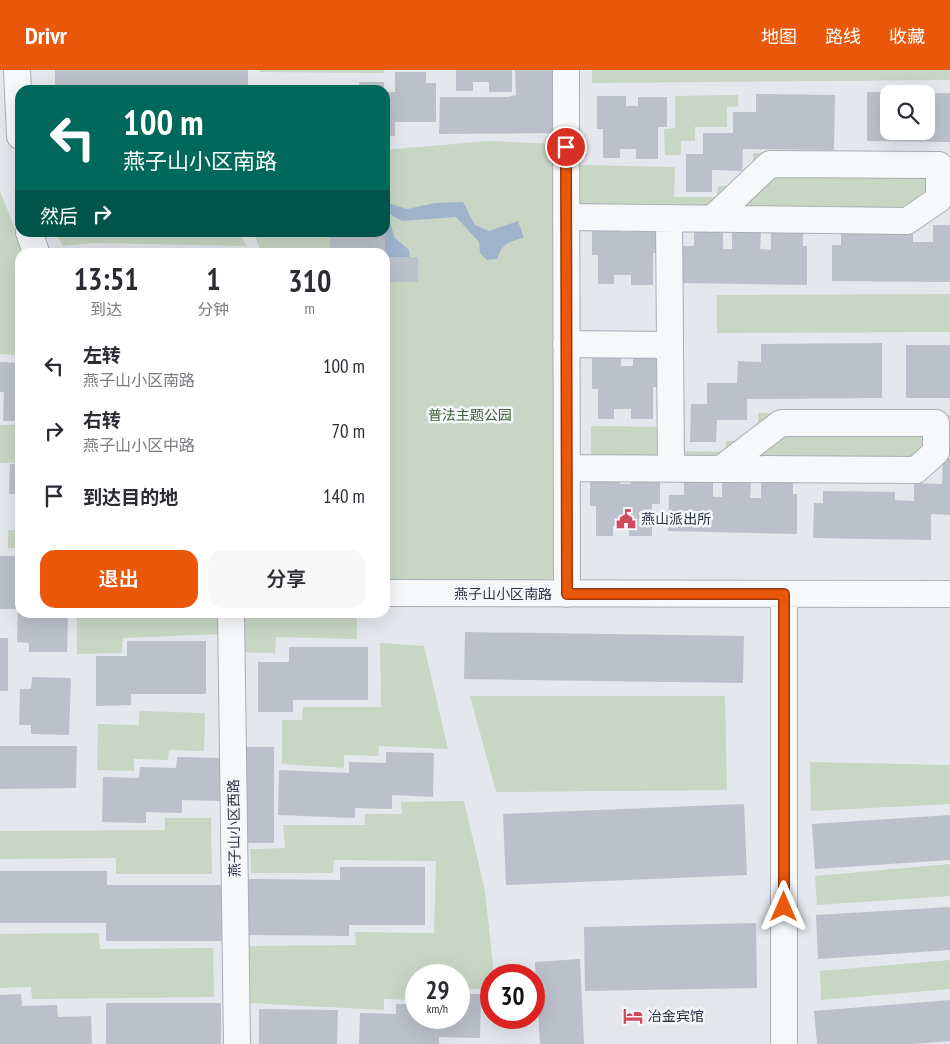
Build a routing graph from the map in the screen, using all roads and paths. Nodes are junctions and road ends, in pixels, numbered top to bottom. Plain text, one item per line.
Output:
1 (17, 70) edge
2 (566, 70) edge
3 (18, 85) edge
4 (566, 217) junction
5 (670, 218) junction
6 (712, 218) junction
7 (566, 344) junction
8 (670, 345) junction
9 (567, 468) junction
10 (672, 468) junction
11 (722, 468) junction
12 (390, 594) edge
13 (567, 594) junction
14 (784, 594) junction
15 (950, 594) edge
16 (231, 618) edge
17 (237, 1044) edge
18 (784, 1044) edge

1 - 3 street
2 - 4 street
4 - 5 street
4 - 7 street
5 - 6 street
5 - 8 street
6 - 6 street
7 - 8 street
7 - 9 street
8 - 10 street
9 - 10 street
9 - 13 street
10 - 11 street
11 - 11 street
12 - 13 street, 燕子山小区南路
13 - 14 street, 燕子山小区南路
14 - 15 street, 燕子山小区南路
14 - 18 street
16 - 17 street, 燕子山小区西路

